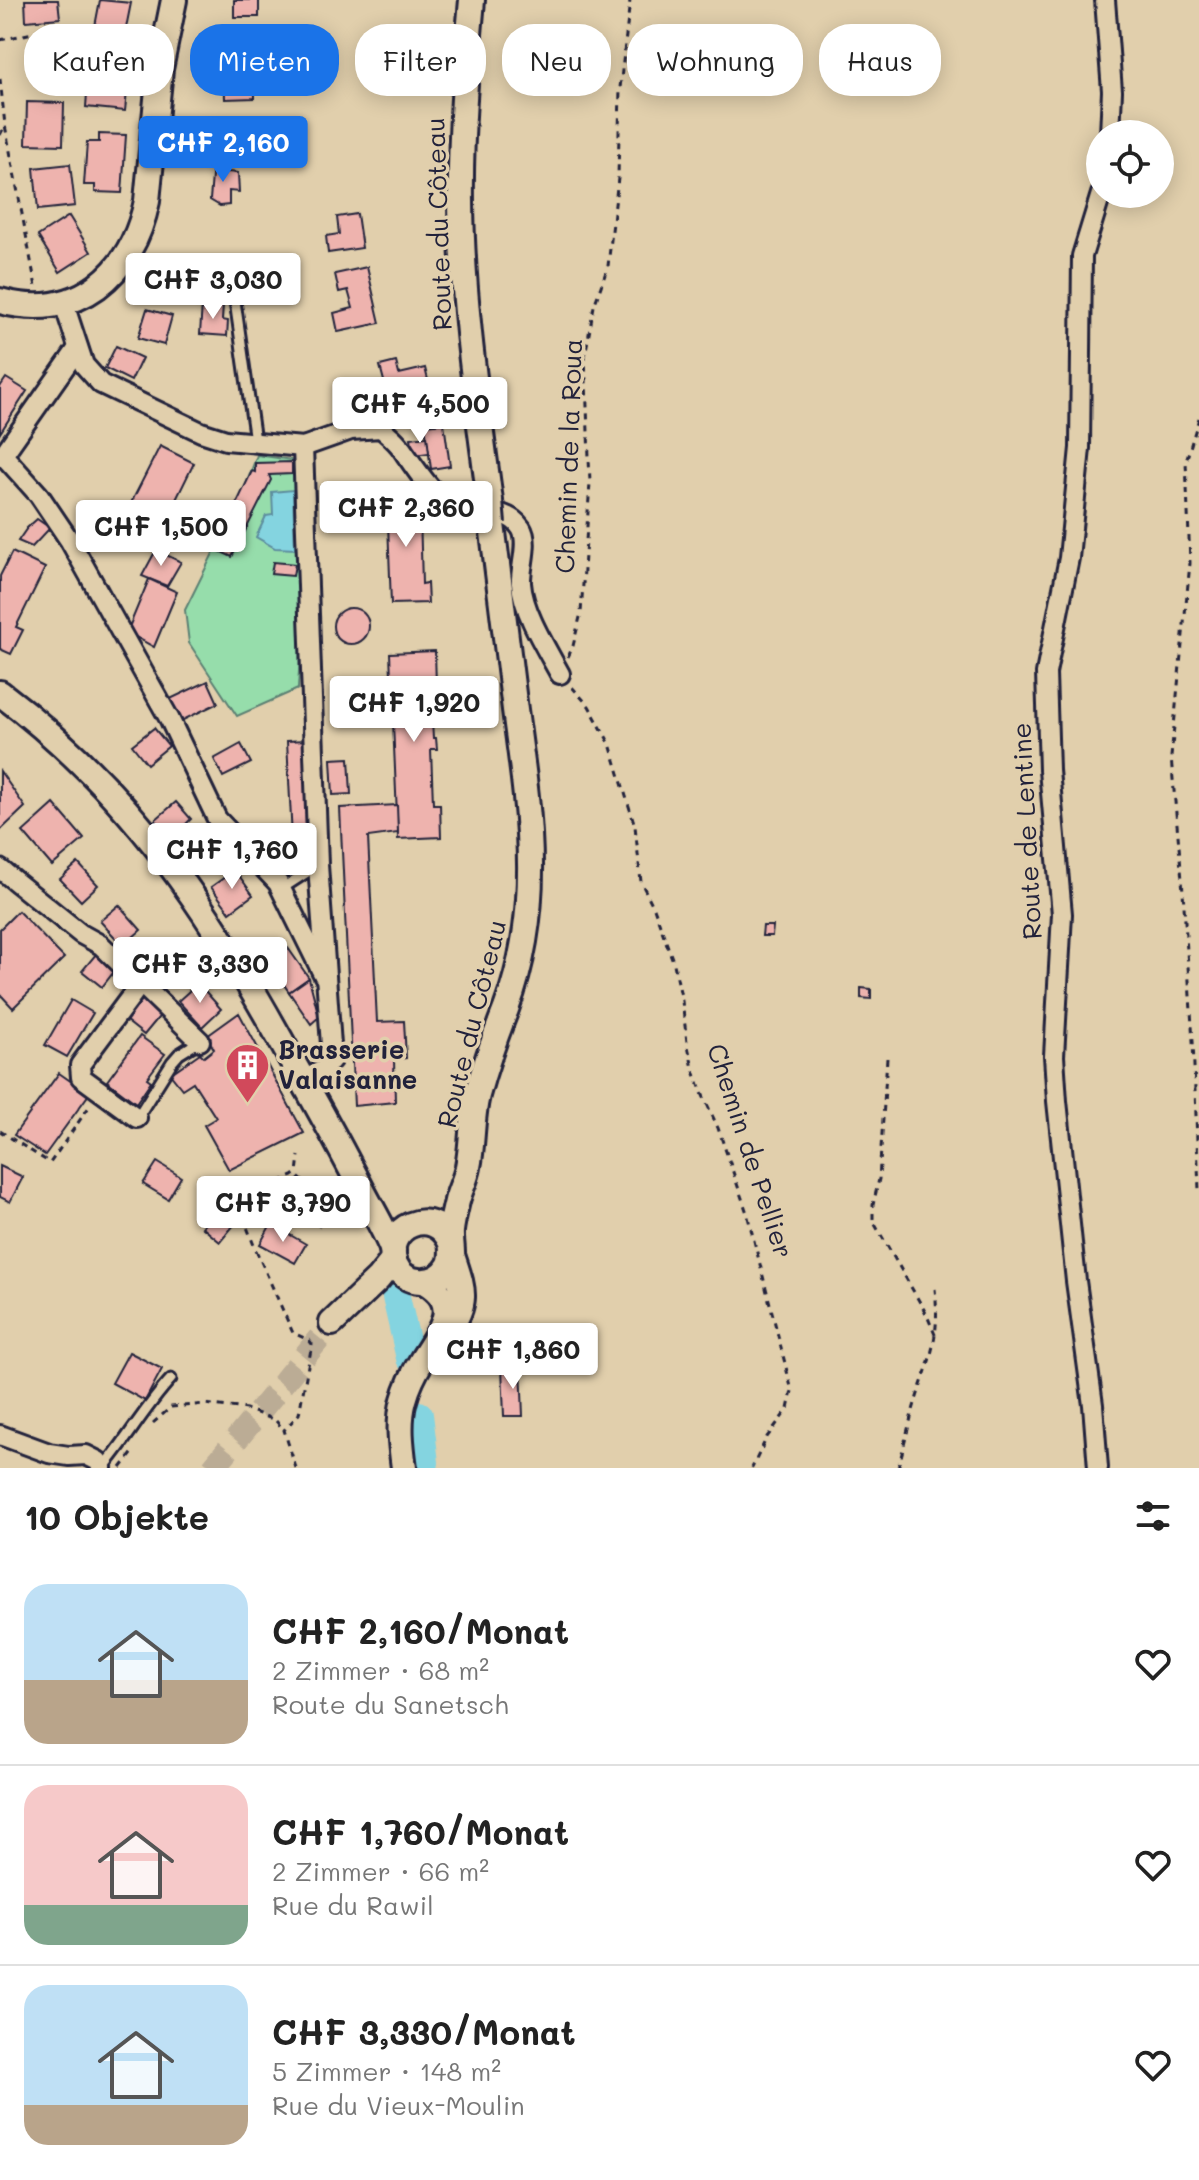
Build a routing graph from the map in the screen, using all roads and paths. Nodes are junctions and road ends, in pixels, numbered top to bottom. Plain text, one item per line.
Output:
1 (174, 0) edge
2 (472, 0) edge
3 (630, 0) edge
4 (1105, 0) edge
5 (24, 35) edge
6 (0, 40) edge
7 (0, 79) edge
8 (1111, 120) edge
9 (5, 125) junction
10 (0, 135) edge
11 (1097, 208) edge
12 (37, 294) dead end
13 (234, 294) dead end
14 (5, 302) edge
15 (64, 304) junction
16 (78, 348) junction
17 (1199, 418) edge
18 (255, 441) junction
19 (303, 447) junction
20 (560, 674) junction
21 (0, 693) edge
22 (318, 865) junction
23 (0, 869) edge
24 (281, 889) junction
25 (324, 976) junction
26 (141, 983) junction
27 (200, 1041) joint
28 (887, 1058) dead end
29 (304, 1080) junction
30 (100, 1091) junction
31 (137, 1118) joint
32 (0, 1131) edge
33 (299, 1156) dead end
34 (349, 1161) junction
35 (1199, 1191) edge
36 (457, 1201) junction
37 (422, 1222) junction
38 (452, 1249) junction
39 (393, 1255) junction
40 (419, 1281) junction
41 (935, 1289) dead end
42 (936, 1337) junction
43 (418, 1367) junction
44 (171, 1379) dead end
45 (284, 1430) junction
46 (146, 1433) dead end
47 (0, 1435) edge
48 (139, 1443) dead end
49 (103, 1468) edge
50 (121, 1468) edge
51 (296, 1468) edge
52 (404, 1468) edge
53 (752, 1468) edge
54 (898, 1468) edge
55 (1098, 1468) edge

1 - 15 street
2 - 36 street, Route du Côteau
3 - 20 path, Chemin de la Roua
4 - 8 street
5 - 6 path
7 - 9 path
9 - 10 path
9 - 12 path
11 - 55 street, Route de Lentine
13 - 18 lane
14 - 15 street
15 - 16 street
16 - 18 street
16 - 24 street
17 - 35 path
18 - 19 street
19 - 20 street
19 - 22 street
20 - 53 path, Chemin de Pellier
21 - 29 street
22 - 24 lane
22 - 25 street
23 - 26 street
24 - 25 street
25 - 29 street
26 - 27 street
26 - 30 street
27 - 31 lane
28 - 42 path
29 - 34 street
30 - 31 street
30 - 32 path
33 - 45 path
34 - 37 street
34 - 39 street
36 - 37 street
36 - 38 street, Route du Côteau
37 - 38 street
37 - 39 street
38 - 40 street
38 - 43 street
39 - 40 street
39 - 40 street
40 - 43 street
41 - 42 path
42 - 54 path
43 - 52 street
44 - 49 lane
45 - 46 path
45 - 51 path
47 - 49 street
48 - 50 path

